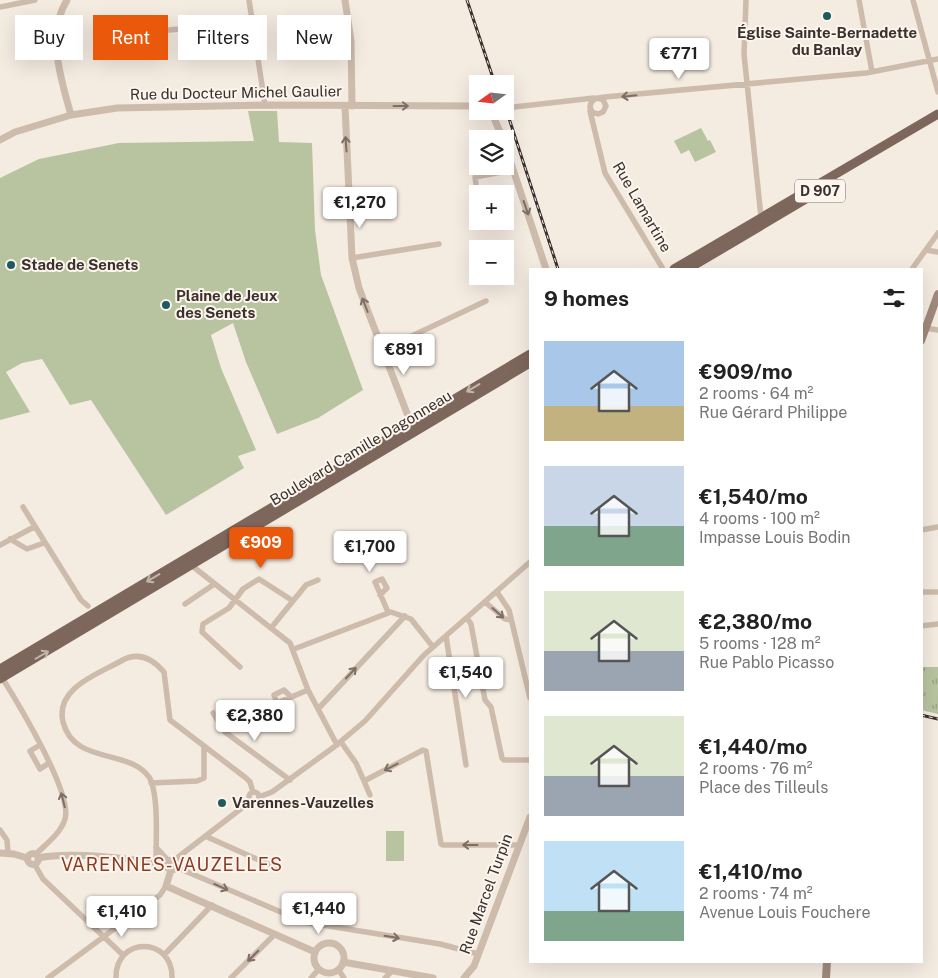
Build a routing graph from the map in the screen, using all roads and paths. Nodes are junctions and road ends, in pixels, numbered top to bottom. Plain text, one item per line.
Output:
1 (35, 0) edge
2 (249, 0) edge
3 (344, 0) edge
4 (746, 0) edge
5 (859, 0) edge
6 (913, 0) edge
7 (65, 1) edge
8 (0, 7) edge
9 (251, 15) edge
10 (938, 59) edge
11 (257, 60) edge
12 (929, 61) junction
13 (872, 72) junction
14 (747, 85) junction
15 (938, 92) edge
16 (597, 98) junction
17 (582, 100) junction
18 (264, 105) junction
19 (348, 106) junction
20 (469, 106) edge
21 (590, 106) junction
22 (514, 108) dead end
23 (598, 114) junction
24 (938, 114) edge
25 (71, 115) junction
26 (938, 121) edge
27 (595, 129) junction
28 (0, 140) edge
29 (514, 173) edge
30 (486, 175) edge
31 (476, 185) edge
32 (764, 221) junction
33 (938, 233) edge
34 (439, 244) dead end
35 (926, 250) junction
36 (938, 252) edge
37 (352, 258) junction
38 (699, 258) junction
39 (546, 268) edge
40 (662, 268) edge
41 (676, 268) edge
42 (682, 268) edge
43 (689, 268) edge
44 (913, 268) edge
45 (938, 294) edge
46 (486, 301) dead end
47 (925, 328) junction
48 (938, 330) edge
49 (923, 334) edge
50 (382, 350) junction
51 (529, 355) edge
52 (529, 364) edge
53 (413, 428) junction
54 (23, 507) dead end
55 (34, 527) junction
56 (938, 527) edge
57 (923, 530) edge
58 (10, 539) junction
59 (44, 543) junction
60 (0, 545) edge
61 (529, 563) edge
62 (191, 565) junction
63 (318, 580) dead end
64 (213, 584) junction
65 (496, 592) junction
66 (923, 592) edge
67 (938, 592) edge
68 (380, 595) dead end
69 (235, 601) junction
70 (293, 601) junction
71 (485, 602) junction
72 (185, 604) dead end
73 (88, 606) dead end
74 (388, 612) junction
75 (405, 616) junction
76 (467, 618) junction
77 (511, 620) junction
78 (938, 624) edge
79 (923, 626) edge
80 (271, 628) junction
81 (446, 636) junction
82 (433, 647) junction
83 (294, 650) junction
84 (240, 668) dead end
85 (1, 675) edge
86 (308, 690) junction
87 (529, 694) edge
88 (291, 697) dead end
89 (318, 708) junction
90 (213, 714) dead end
91 (339, 743) junction
92 (40, 745) junction
93 (204, 747) junction
94 (529, 760) edge
95 (50, 763) junction
96 (466, 765) dead end
97 (290, 780) junction
98 (364, 781) junction
99 (151, 783) junction
100 (253, 792) junction
101 (370, 795) dead end
102 (259, 797) junction
103 (251, 800) junction
104 (529, 820) edge
105 (0, 830) edge
106 (204, 836) junction
107 (519, 845) junction
108 (43, 847) junction
109 (156, 847) junction
110 (0, 853) edge
111 (8, 853) junction
112 (48, 856) junction
113 (36, 859) junction
114 (156, 861) junction
115 (146, 862) junction
116 (171, 864) junction
117 (279, 869) dead end
118 (166, 886) junction
119 (212, 905) junction
120 (275, 934) junction
121 (105, 936) junction
122 (315, 952) junction
123 (478, 954) junction
124 (123, 955) junction
125 (164, 955) junction
126 (343, 962) junction
127 (827, 963) edge
128 (319, 970) junction
129 (338, 970) junction
130 (392, 971) junction
131 (48, 978) edge
132 (116, 978) edge
133 (172, 978) edge
134 (231, 978) edge
135 (311, 978) edge
136 (344, 978) edge
137 (385, 978) edge
138 (433, 978) edge
139 (462, 978) edge
140 (826, 978) edge

1 - 8 street
2 - 9 street
3 - 19 street
4 - 14 street
5 - 13 street
6 - 12 street
7 - 25 street
10 - 12 street
11 - 18 street
12 - 13 street
12 - 15 street
13 - 14 street
14 -> 16 street
14 - 32 street
16 - 17 street
16 - 21 street
16 - 23 street
17 - 21 street
17 - 22 street
18 - 19 street, Rue du Docteur Michel Gaulier
18 - 25 street, Rue du Docteur Michel Gaulier
19 -> 20 street, Rue du Docteur Michel Gaulier
37 -> 19 street
21 - 23 street
21 - 27 street, Rue Lamartine
23 - 27 street, Rue Lamartine
24 - 32 main road, D 907
25 - 28 street, Rue du Docteur Michel Gaulier
26 - 32 main road, D 907
27 - 40 street, Rue Lamartine
29 -> 39 street
30 - 31 street
32 - 38 main road, D 907
33 - 35 street
34 - 37 street
35 - 36 street
35 - 44 street
50 -> 37 street
38 - 41 main road, D 907
38 - 42 street
38 - 43 main road, D 907
45 - 47 main road
46 - 50 street
47 - 48 street
47 - 49 main road
50 - 53 street
51 -> 53 main road, Boulevard Camille Dagonneau
52 - 53 main road, Boulevard Camille Dagonneau
53 - 62 main road, Boulevard Camille Dagonneau
53 -> 85 main road, Boulevard Camille Dagonneau
54 - 55 street
55 - 58 street
55 - 59 street
56 - 57 street
58 - 59 street
58 - 60 street
59 - 73 street
61 - 65 street
62 - 64 street
85 -> 62 main road, Boulevard Camille Dagonneau
63 - 70 street
64 - 69 street
64 - 72 street
65 - 71 street
65 - 77 street
66 - 67 street
68 - 74 street
69 - 70 street
69 - 80 street
69 - 84 street
70 - 80 street
71 - 76 street
71 -> 77 street
74 - 75 street
74 - 83 street
75 - 82 street
89 -> 75 street
76 - 81 street
76 - 94 street
77 - 87 street
78 - 79 street
80 - 83 street
81 - 82 street
81 - 96 street
82 - 91 street
83 - 86 street
85 - 92 street
86 - 88 street
86 - 89 street
89 - 91 street
90 - 97 street
91 - 97 street
91 - 98 street
92 - 95 street
92 - 95 street
93 - 99 street
93 - 99 street
93 - 100 street
108 -> 95 street
97 - 102 street
98 - 101 street
107 -> 98 street
99 - 109 street
100 - 102 street
100 - 103 street
102 - 103 street
103 - 106 street
104 - 107 street, Rue Marcel Turpin
105 - 111 street
106 - 116 street
106 - 117 street
107 - 123 street, Rue Marcel Turpin
108 - 112 street
108 - 113 street
109 - 114 street
109 - 116 street
110 - 111 street
111 - 113 street
112 - 113 street
112 - 115 street
113 - 121 street
114 - 115 street
114 - 116 street
115 - 116 street
116 - 118 street
116 -> 123 street
118 - 119 street
118 - 121 street
119 - 120 street
119 - 125 street
120 - 122 street
120 -> 134 street
121 - 124 street
121 - 131 street
122 - 126 street
122 - 128 street
123 - 139 street, Rue Marcel Turpin
124 - 125 street
124 - 132 street
125 - 133 street
126 - 129 street
126 - 130 street
127 - 140 main road
128 - 129 street
128 - 135 street
129 - 136 street
130 - 137 street
130 - 138 street

